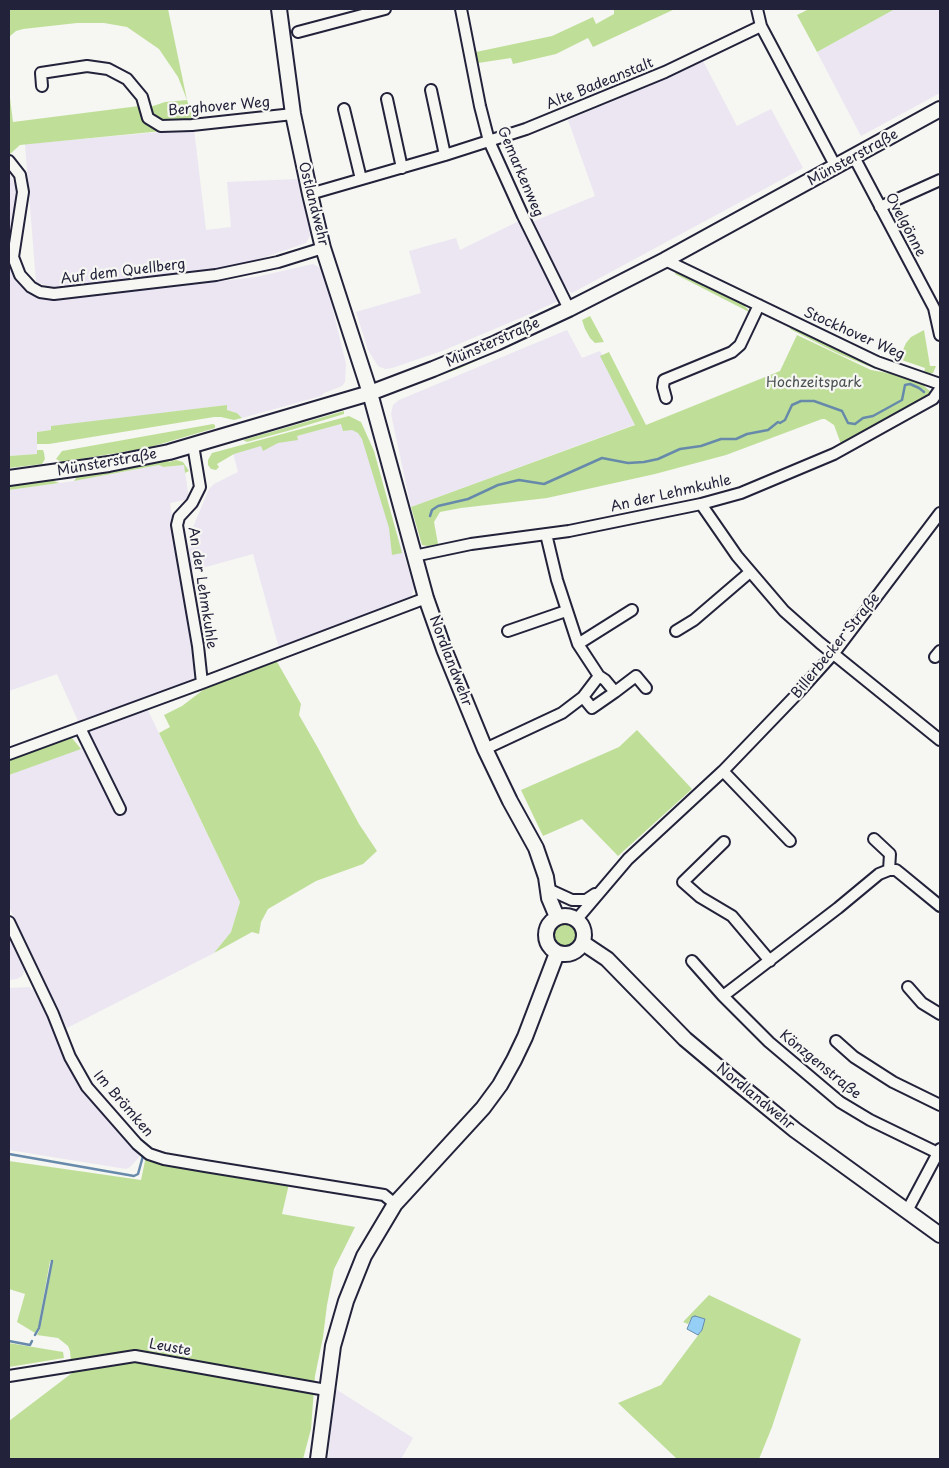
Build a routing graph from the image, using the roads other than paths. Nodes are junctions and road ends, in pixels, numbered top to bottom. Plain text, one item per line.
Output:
1 (279, 9) edge
2 (385, 9) edge
3 (461, 9) edge
4 (757, 9) edge
5 (349, 13) edge
6 (760, 26) junction
7 (298, 32) dead end
8 (42, 86) dead end
9 (431, 90) dead end
10 (387, 99) dead end
11 (344, 108) dead end
12 (940, 109) edge
13 (293, 114) junction
14 (489, 141) junction
15 (445, 155) junction
16 (854, 157) junction
17 (9, 161) edge
18 (836, 167) junction
19 (402, 168) junction
20 (361, 179) junction
21 (940, 180) edge
22 (310, 194) junction
23 (880, 207) junction
24 (324, 248) junction
25 (665, 260) junction
26 (759, 305) junction
27 (937, 306) edge
28 (569, 309) junction
29 (940, 334) edge
30 (940, 384) edge
31 (940, 389) edge
32 (370, 393) junction
33 (666, 398) dead end
34 (193, 446) junction
35 (9, 478) edge
36 (701, 504) junction
37 (940, 513) edge
38 (546, 534) junction
39 (414, 556) junction
40 (750, 572) junction
41 (426, 598) junction
42 (632, 610) dead end
43 (566, 611) junction
44 (508, 631) dead end
45 (676, 631) dead end
46 (578, 644) junction
47 (834, 653) junction
48 (599, 676) junction
49 (202, 683) junction
50 (646, 688) dead end
51 (615, 692) junction
52 (583, 697) junction
53 (80, 728) junction
54 (940, 740) edge
55 (485, 749) junction
56 (9, 754) edge
57 (722, 770) junction
58 (120, 809) dead end
59 (874, 839) dead end
60 (790, 840) dead end
61 (724, 842) dead end
62 (890, 870) junction
63 (548, 889) junction
64 (600, 891) junction
65 (940, 906) edge
66 (557, 917) junction
67 (577, 919) junction
68 (9, 922) edge
69 (583, 943) junction
70 (557, 952) junction
71 (692, 961) dead end
72 (770, 961) junction
73 (908, 987) dead end
74 (723, 996) junction
75 (940, 1014) edge
76 (836, 1041) dead end
77 (940, 1105) edge
78 (939, 1151) edge
79 (395, 1204) junction
80 (907, 1211) junction
81 (940, 1235) edge
82 (9, 1376) edge
83 (326, 1390) junction
84 (318, 1459) edge

1 - 13 main road, Ostlandwehr
2 - 5 street
3 - 14 street, Gemarkenweg
4 - 6 street
5 - 7 street
6 - 14 street, Alte Badeanstalt
6 - 18 street
8 - 13 street, Berghover Weg
9 - 15 street
10 - 19 street
11 - 20 street
12 - 16 main road, Münsterstraße
13 - 22 main road, Ostlandwehr
14 - 15 street, Alte Badeanstalt
14 - 28 street, Gemarkenweg
15 - 19 street, Alte Badeanstalt
16 - 18 main road, Münsterstraße
16 - 23 street, Ovelgönne
17 - 24 street, Auf dem Quellberg
18 - 25 main road, Münsterstraße
19 - 20 street, Alte Badeanstalt
20 - 22 street, Alte Badeanstalt
21 - 23 street
22 - 24 main road, Ostlandwehr
23 - 27 street, Ovelgönne
24 - 32 main road, Ostlandwehr
25 - 26 street, Stockhover Weg
25 - 28 main road, Münsterstraße
26 - 30 street, Stockhover Weg
26 - 33 street
27 - 29 street, Ovelgönne
28 - 32 main road, Münsterstraße
31 - 36 street, An der Lehmkuhle
32 - 34 main road, Münsterstraße
32 - 39 main road, Nordlandwehr
34 - 35 main road, Münsterstraße
34 - 49 street, An der Lehmkuhle
36 - 38 street, An der Lehmkuhle
36 - 40 street
37 - 47 street, Billerbecker Straße
38 - 39 street, An der Lehmkuhle
38 - 43 street
39 - 41 main road, Nordlandwehr
40 - 45 street
40 - 47 street
41 - 49 street
41 - 55 main road, Nordlandwehr
42 - 46 street
43 - 44 street
43 - 46 street
46 - 48 street
47 - 54 street
47 - 57 street, Billerbecker Straße
48 - 51 street
48 - 52 street
49 - 53 street
50 - 51 street
51 - 52 street
52 - 55 street
53 - 56 street
53 - 58 street
55 - 63 main road, Nordlandwehr
57 - 60 street
57 - 64 street, Billerbecker Straße
59 - 62 street
61 - 72 street
62 - 65 street
62 - 72 street
63 - 64 street, Billerbecker Straße
63 - 66 main road, Nordlandwehr
64 - 67 street, Billerbecker Straße
66 - 67 main road
66 - 70 main road
67 - 69 main road
68 - 79 street, Im Brömken
69 - 70 main road
69 - 80 main road, Nordlandwehr
70 - 79 main road
71 - 74 street, Könzgenstraße
72 - 74 street
73 - 75 street
74 - 78 street, Könzgenstraße
76 - 77 street
78 - 80 street
79 - 83 main road
80 - 81 main road, Nordlandwehr
82 - 83 street, Leuste
83 - 84 main road

